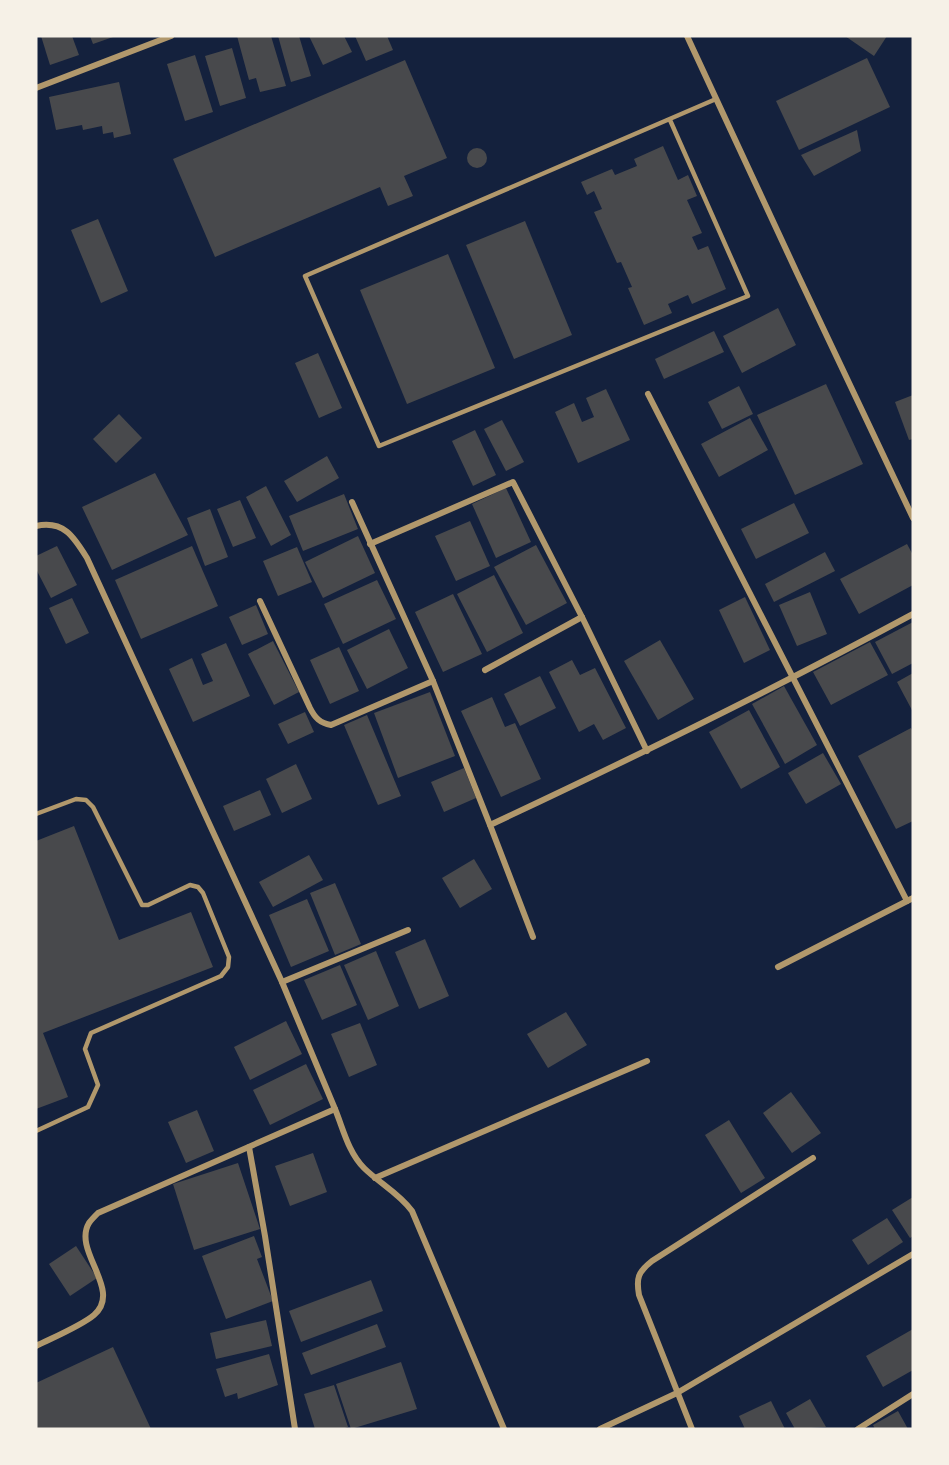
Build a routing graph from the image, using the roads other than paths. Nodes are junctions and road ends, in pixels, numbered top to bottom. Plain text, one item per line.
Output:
1 (171, 36) edge
2 (687, 36) edge
3 (36, 88) edge
4 (716, 99) junction
5 (670, 120) junction
6 (648, 394) dead end
7 (352, 502) dead end
8 (913, 518) edge
9 (36, 526) edge
10 (370, 543) junction
11 (260, 601) dead end
12 (913, 614) edge
13 (582, 617) junction
14 (485, 670) dead end
15 (794, 678) junction
16 (433, 681) junction
17 (647, 751) junction
18 (36, 814) edge
19 (490, 825) junction
20 (910, 899) edge
21 (408, 930) dead end
22 (533, 937) dead end
23 (778, 967) dead end
24 (282, 982) junction
25 (647, 1061) dead end
26 (336, 1109) junction
27 (36, 1131) edge
28 (249, 1147) junction
29 (813, 1158) dead end
30 (375, 1178) junction
31 (913, 1254) edge
32 (36, 1346) edge
33 (677, 1393) junction
34 (913, 1394) edge
35 (295, 1429) edge
36 (504, 1429) edge
37 (600, 1429) edge
38 (692, 1429) edge
39 (858, 1429) edge

1 - 3 street
2 - 4 street
4 - 5 lane
4 - 8 street
5 - 5 lane
6 - 15 street
7 - 10 street
9 - 24 street
10 - 13 street
10 - 16 street
11 - 16 street
12 - 15 street
13 - 14 street
13 - 17 street
15 - 17 street
15 - 20 street
16 - 19 street
17 - 19 street
18 - 27 lane
19 - 22 street
20 - 23 street
21 - 24 street
24 - 26 street
25 - 30 street
26 - 28 street
26 - 30 street
28 - 32 street
28 - 35 street
29 - 33 street
30 - 36 street
31 - 33 street
33 - 37 street
33 - 38 street
34 - 39 street

